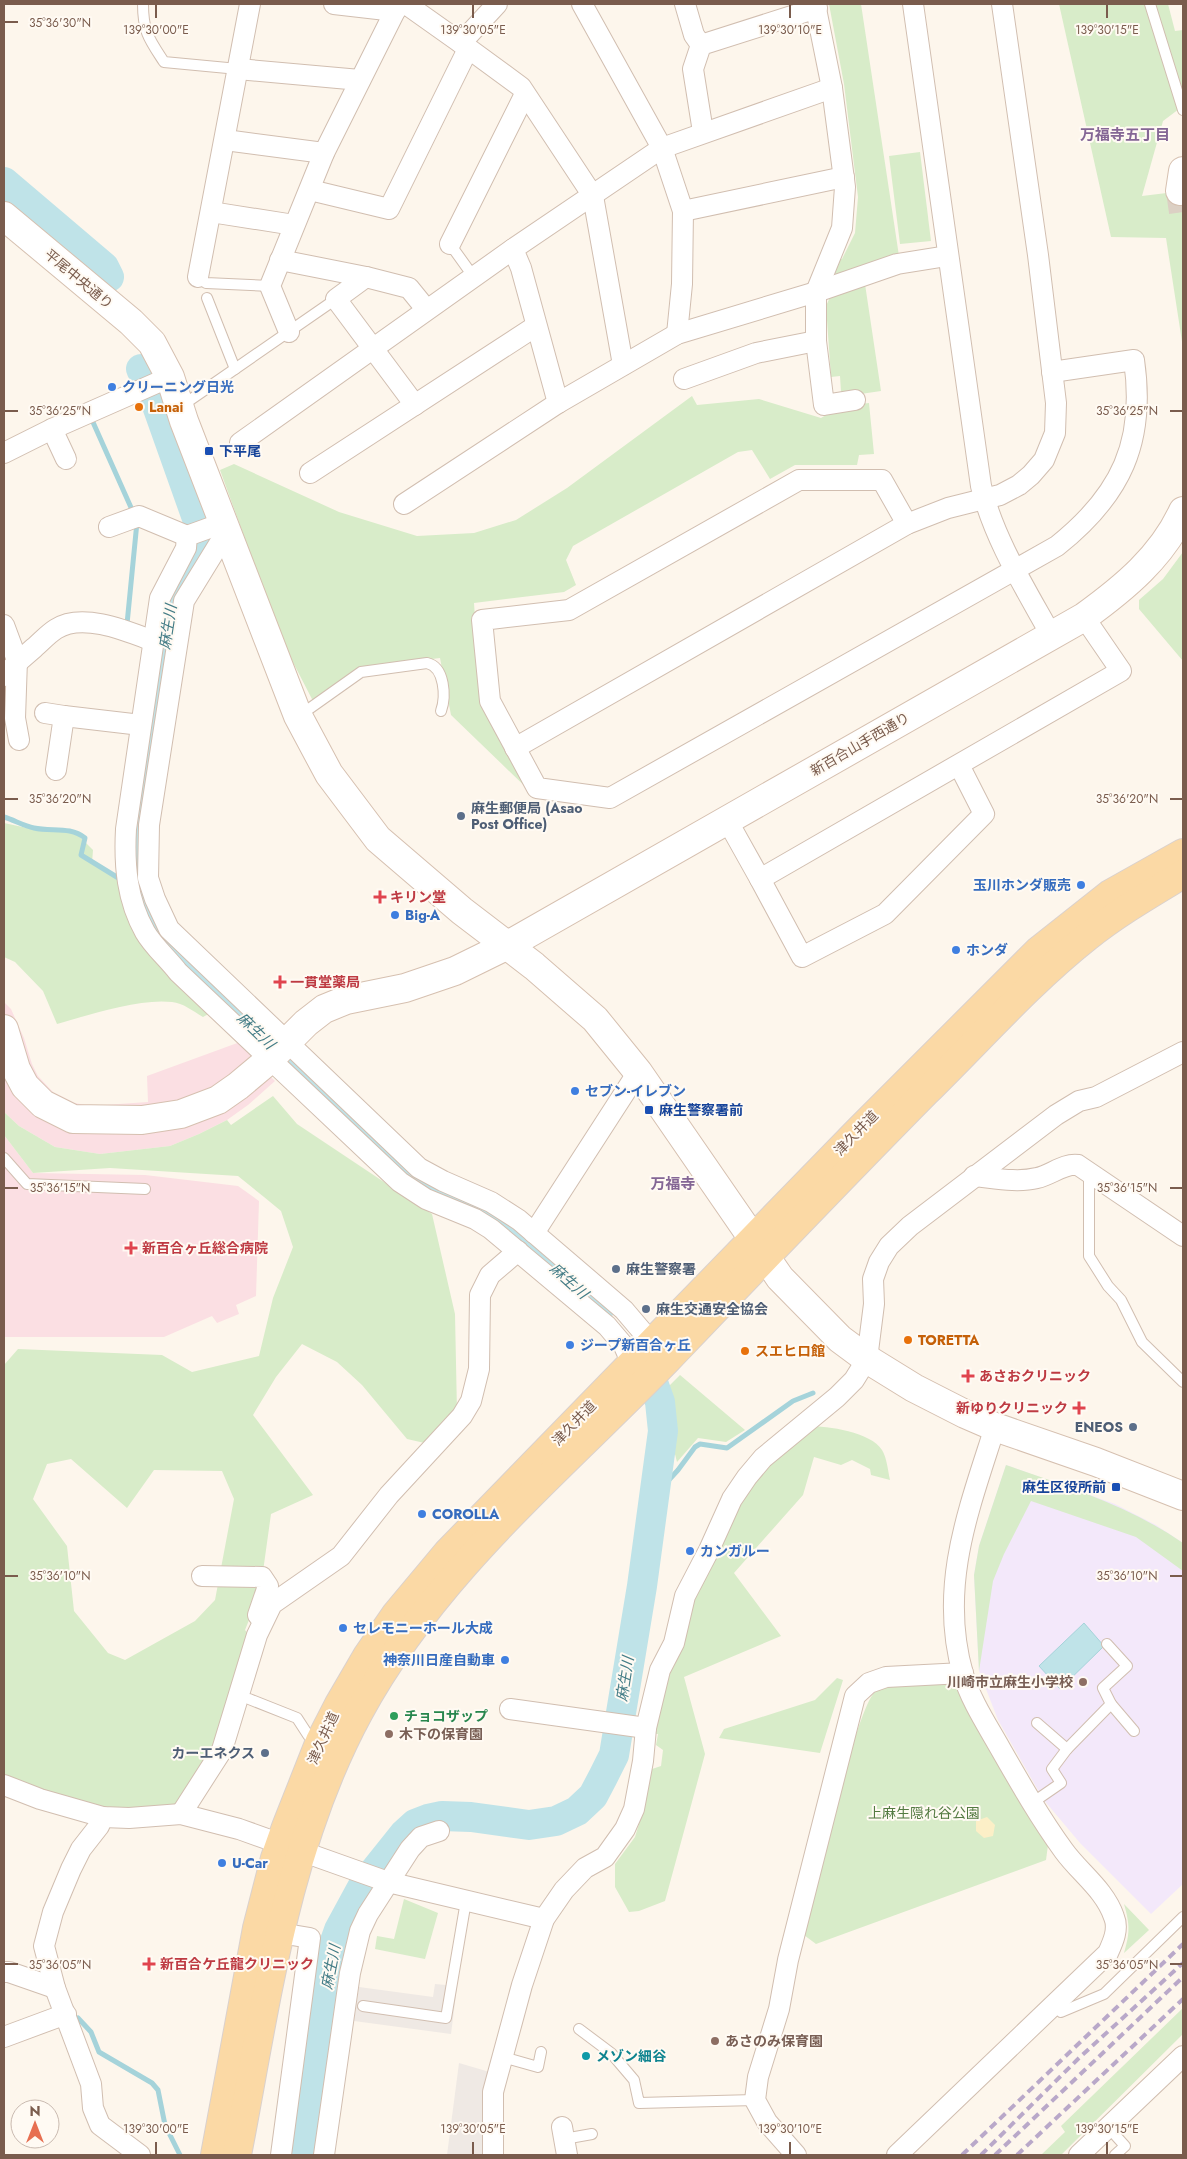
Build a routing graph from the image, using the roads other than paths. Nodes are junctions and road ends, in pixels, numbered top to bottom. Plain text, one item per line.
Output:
1 (143, 4) edge
2 (250, 4) edge
3 (334, 4) edge
4 (497, 4) edge
5 (582, 4) edge
6 (685, 4) edge
7 (913, 4) edge
8 (1002, 4) edge
9 (1150, 4) edge
10 (401, 6) edge
11 (816, 6) edge
12 (701, 45) junction
13 (464, 46) junction
14 (238, 69) junction
15 (360, 80) junction
16 (832, 88) junction
17 (525, 94) junction
18 (1183, 110) edge
19 (703, 132) junction
20 (225, 140) junction
21 (662, 148) junction
22 (324, 153) junction
23 (844, 177) junction
24 (310, 190) junction
25 (592, 196) junction
26 (683, 211) junction
27 (211, 212) junction
28 (4, 216) edge
29 (294, 225) junction
30 (450, 244) joint
31 (513, 249) junction
32 (947, 256) junction
33 (280, 260) junction
34 (473, 276) junction
35 (198, 277) joint
36 (366, 277) junction
37 (270, 286) junction
38 (816, 292) junction
39 (207, 298) dead end
40 (336, 299) junction
41 (426, 309) junction
42 (536, 326) junction
43 (289, 332) junction
44 (677, 334) junction
45 (816, 341) junction
46 (373, 349) junction
47 (623, 365) junction
48 (235, 369) junction
49 (1052, 372) junction
50 (170, 377) junction
51 (684, 379) dead end
52 (855, 400) dead end
53 (558, 403) junction
54 (415, 405) junction
55 (180, 408) junction
56 (52, 429) junction
57 (240, 443) dead end
58 (4, 454) edge
59 (66, 459) dead end
60 (310, 474) dead end
61 (984, 498) junction
62 (404, 504) dead end
63 (1183, 510) edge
64 (906, 524) junction
65 (109, 527) dead end
66 (208, 530) junction
67 (1016, 570) junction
68 (1084, 617) junction
69 (4, 625) edge
70 (1051, 635) junction
71 (153, 641) junction
72 (17, 660) junction
73 (4, 676) edge
74 (441, 711) dead end
75 (298, 716) junction
76 (141, 725) junction
77 (19, 740) dead end
78 (515, 748) junction
79 (959, 765) junction
80 (56, 770) dead end
81 (728, 820) junction
82 (1183, 853) edge
83 (1183, 874) edge
84 (760, 879) junction
85 (508, 945) junction
86 (4, 1030) edge
87 (278, 1050) junction
88 (1182, 1056) edge
89 (638, 1072) junction
90 (5, 1161) edge
91 (1089, 1172) junction
92 (974, 1176) junction
93 (145, 1189) dead end
94 (1183, 1236) edge
95 (759, 1248) junction
96 (535, 1250) junction
97 (867, 1359) junction
98 (645, 1361) junction
99 (1183, 1382) edge
100 (995, 1426) junction
101 (1183, 1496) edge
102 (202, 1576) dead end
103 (257, 1635) junction
104 (1107, 1644) dead end
105 (963, 1673) junction
106 (249, 1699) dead end
107 (1111, 1704) junction
108 (510, 1709) dead end
109 (1037, 1723) dead end
110 (628, 1725) junction
111 (1134, 1731) dead end
112 (320, 1741) junction
113 (1067, 1749) junction
114 (4, 1785) edge
115 (1032, 1804) junction
116 (181, 1814) junction
117 (103, 1817) junction
118 (439, 1831) dead end
119 (290, 1848) junction
120 (384, 1881) junction
121 (466, 1900) junction
122 (1183, 1916) edge
123 (544, 1919) junction
124 (280, 1933) junction
125 (4, 1972) edge
126 (55, 1988) junction
127 (1054, 2004) junction
128 (363, 2006) dead end
129 (66, 2014) junction
130 (579, 2029) dead end
131 (4, 2037) edge
132 (541, 2052) dead end
133 (1183, 2056) edge
134 (503, 2057) junction
135 (755, 2100) junction
136 (1108, 2127) junction
137 (592, 2134) dead end
138 (564, 2140) edge
139 (140, 2155) edge
140 (215, 2155) edge
141 (237, 2155) edge
142 (281, 2155) edge
143 (324, 2155) edge
144 (493, 2155) edge
145 (796, 2155) edge
146 (897, 2155) edge
147 (1079, 2155) edge
148 (1115, 2155) edge

1 - 14 lane
2 - 14 street
3 - 10 street
4 - 13 street
5 - 21 street
6 - 12 street
7 - 32 street
8 - 49 street
9 - 18 lane
10 - 13 street
10 - 15 street
11 - 12 street
11 - 16 street
12 - 19 street
13 - 17 street
13 - 24 street
14 - 15 street
14 - 20 street
15 - 22 street
16 - 19 street
16 - 23 street
17 - 25 street
17 - 30 street
19 - 21 street
20 - 22 street
20 - 27 street
21 - 25 street
21 - 26 street
22 - 24 street
23 - 26 street
23 - 38 street
24 - 29 street
25 - 31 street
25 - 47 street
26 - 44 street
27 - 29 street
27 - 35 street
28 - 50 street, 平尾中央通り
29 - 33 street
30 - 34 lane
31 - 34 street
31 - 42 street
32 - 38 street
32 - 61 street
33 - 36 street
33 - 37 street
34 - 41 street
35 - 37 lane
36 - 40 street
36 - 41 street
37 - 43 street
38 - 44 street
38 - 45 street
39 - 48 lane
40 - 43 lane
40 - 46 street
41 - 46 street
42 - 53 street
42 - 54 street
43 - 48 lane
44 - 47 street
45 - 51 street
45 - 52 street
46 - 54 street
46 - 57 street
47 - 53 street
48 - 55 lane
49 - 61 street
49 - 67 street
50 - 55 street, 平尾中央通り
50 - 56 street
53 - 62 street
54 - 60 street
55 - 66 street, 平尾中央通り
56 - 58 street
56 - 59 street
61 - 64 street
61 - 67 street
63 - 68 street, 新百合山手西通り
64 - 78 street
64 - 78 street
65 - 66 street
66 - 71 street
66 - 75 street, 平尾中央通り
66 - 87 street
67 - 70 street
67 - 78 street
68 - 70 street, 新百合山手西通り
68 - 79 street
69 - 72 street
70 - 81 street, 新百合山手西通り
71 - 72 street
71 - 76 street
72 - 73 street
72 - 77 street
74 - 75 lane
75 - 85 street, 平尾中央通り
76 - 80 street
76 - 87 street
79 - 84 street
79 - 84 street
81 - 84 street
81 - 85 street, 新百合山手西通り
82 - 95 main road, 津久井道
83 - 95 main road, 津久井道
85 - 87 street, 新百合山手西通り
85 - 89 street, 平尾中央通り
86 - 87 street, 新百合山手西通り
87 - 96 street
88 - 92 street
89 - 95 street, 平尾中央通り
89 - 96 street
90 - 93 lane
91 - 92 street
91 - 94 street
91 - 99 lane
92 - 97 street
95 - 97 street, 平尾中央通り
95 - 98 main road, 津久井道
96 - 98 street
96 - 98 street
96 - 103 street
97 - 100 street, 平尾中央通り
97 - 110 street
98 - 112 main road, 津久井道
98 - 119 main road, 津久井道
100 - 101 street, 平尾中央通り
100 - 105 street
102 - 103 street
103 - 116 street
104 - 107 lane
105 - 115 street
105 - 135 street
106 - 112 lane
107 - 111 lane
107 - 113 lane
108 - 110 street
109 - 113 lane
110 - 123 street
112 - 119 main road, 津久井道
113 - 115 lane
114 - 117 street
115 - 127 street
116 - 117 street
116 - 119 street
117 - 126 street
118 - 120 street
119 - 120 street
119 - 124 main road, 津久井道
119 - 140 main road, 津久井道
120 - 121 street
120 - 143 street
121 - 123 street
121 - 128 lane
122 - 127 lane
123 - 134 street
124 - 141 main road, 津久井道
124 - 142 street
125 - 126 street
126 - 129 street
127 - 146 street
129 - 131 street
129 - 139 street
130 - 135 lane
132 - 134 lane
133 - 136 street
134 - 144 street
135 - 145 street
136 - 147 street
136 - 148 lane
137 - 138 lane

